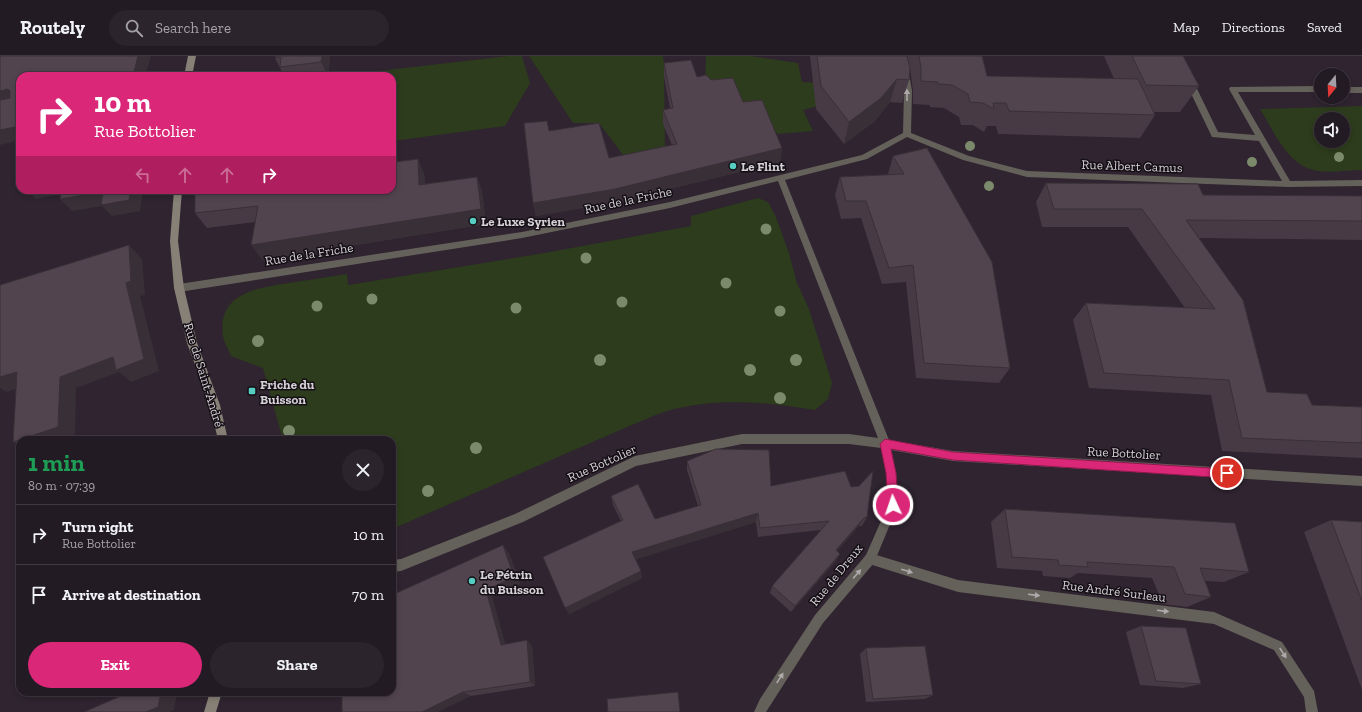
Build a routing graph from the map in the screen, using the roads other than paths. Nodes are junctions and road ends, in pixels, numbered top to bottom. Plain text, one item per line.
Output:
1 (192, 56) edge
2 (902, 56) edge
3 (1177, 56) edge
4 (187, 72) edge
5 (1314, 89) edge
6 (1350, 90) edge
7 (1362, 90) edge
8 (907, 134) junction
9 (1262, 138) junction
10 (780, 177) junction
11 (1362, 183) edge
12 (1288, 184) junction
13 (178, 194) edge
14 (179, 288) junction
15 (222, 436) edge
16 (885, 444) junction
17 (1362, 481) edge
18 (870, 559) junction
19 (396, 566) edge
20 (215, 696) edge
21 (210, 712) edge
22 (760, 712) edge
23 (1312, 712) edge

1 - 4 main road
8 -> 2 street
3 - 9 street
5 - 9 street
6 - 7 street
8 - 10 street, Rue de la Friche
8 - 12 street, Rue Albert Camus
9 - 12 street
10 - 14 street, Rue de la Friche
10 - 16 street
11 - 12 street, Rue Albert Camus
13 - 14 main road, Rue de Saint-André
14 - 15 main road, Rue de Saint-André
16 - 17 street, Rue Bottolier
16 - 18 street, Rue de Dreux
16 - 19 street, Rue Bottolier
22 -> 18 street, Rue de Dreux
18 -> 23 street, Rue André Surleau
20 - 21 main road

